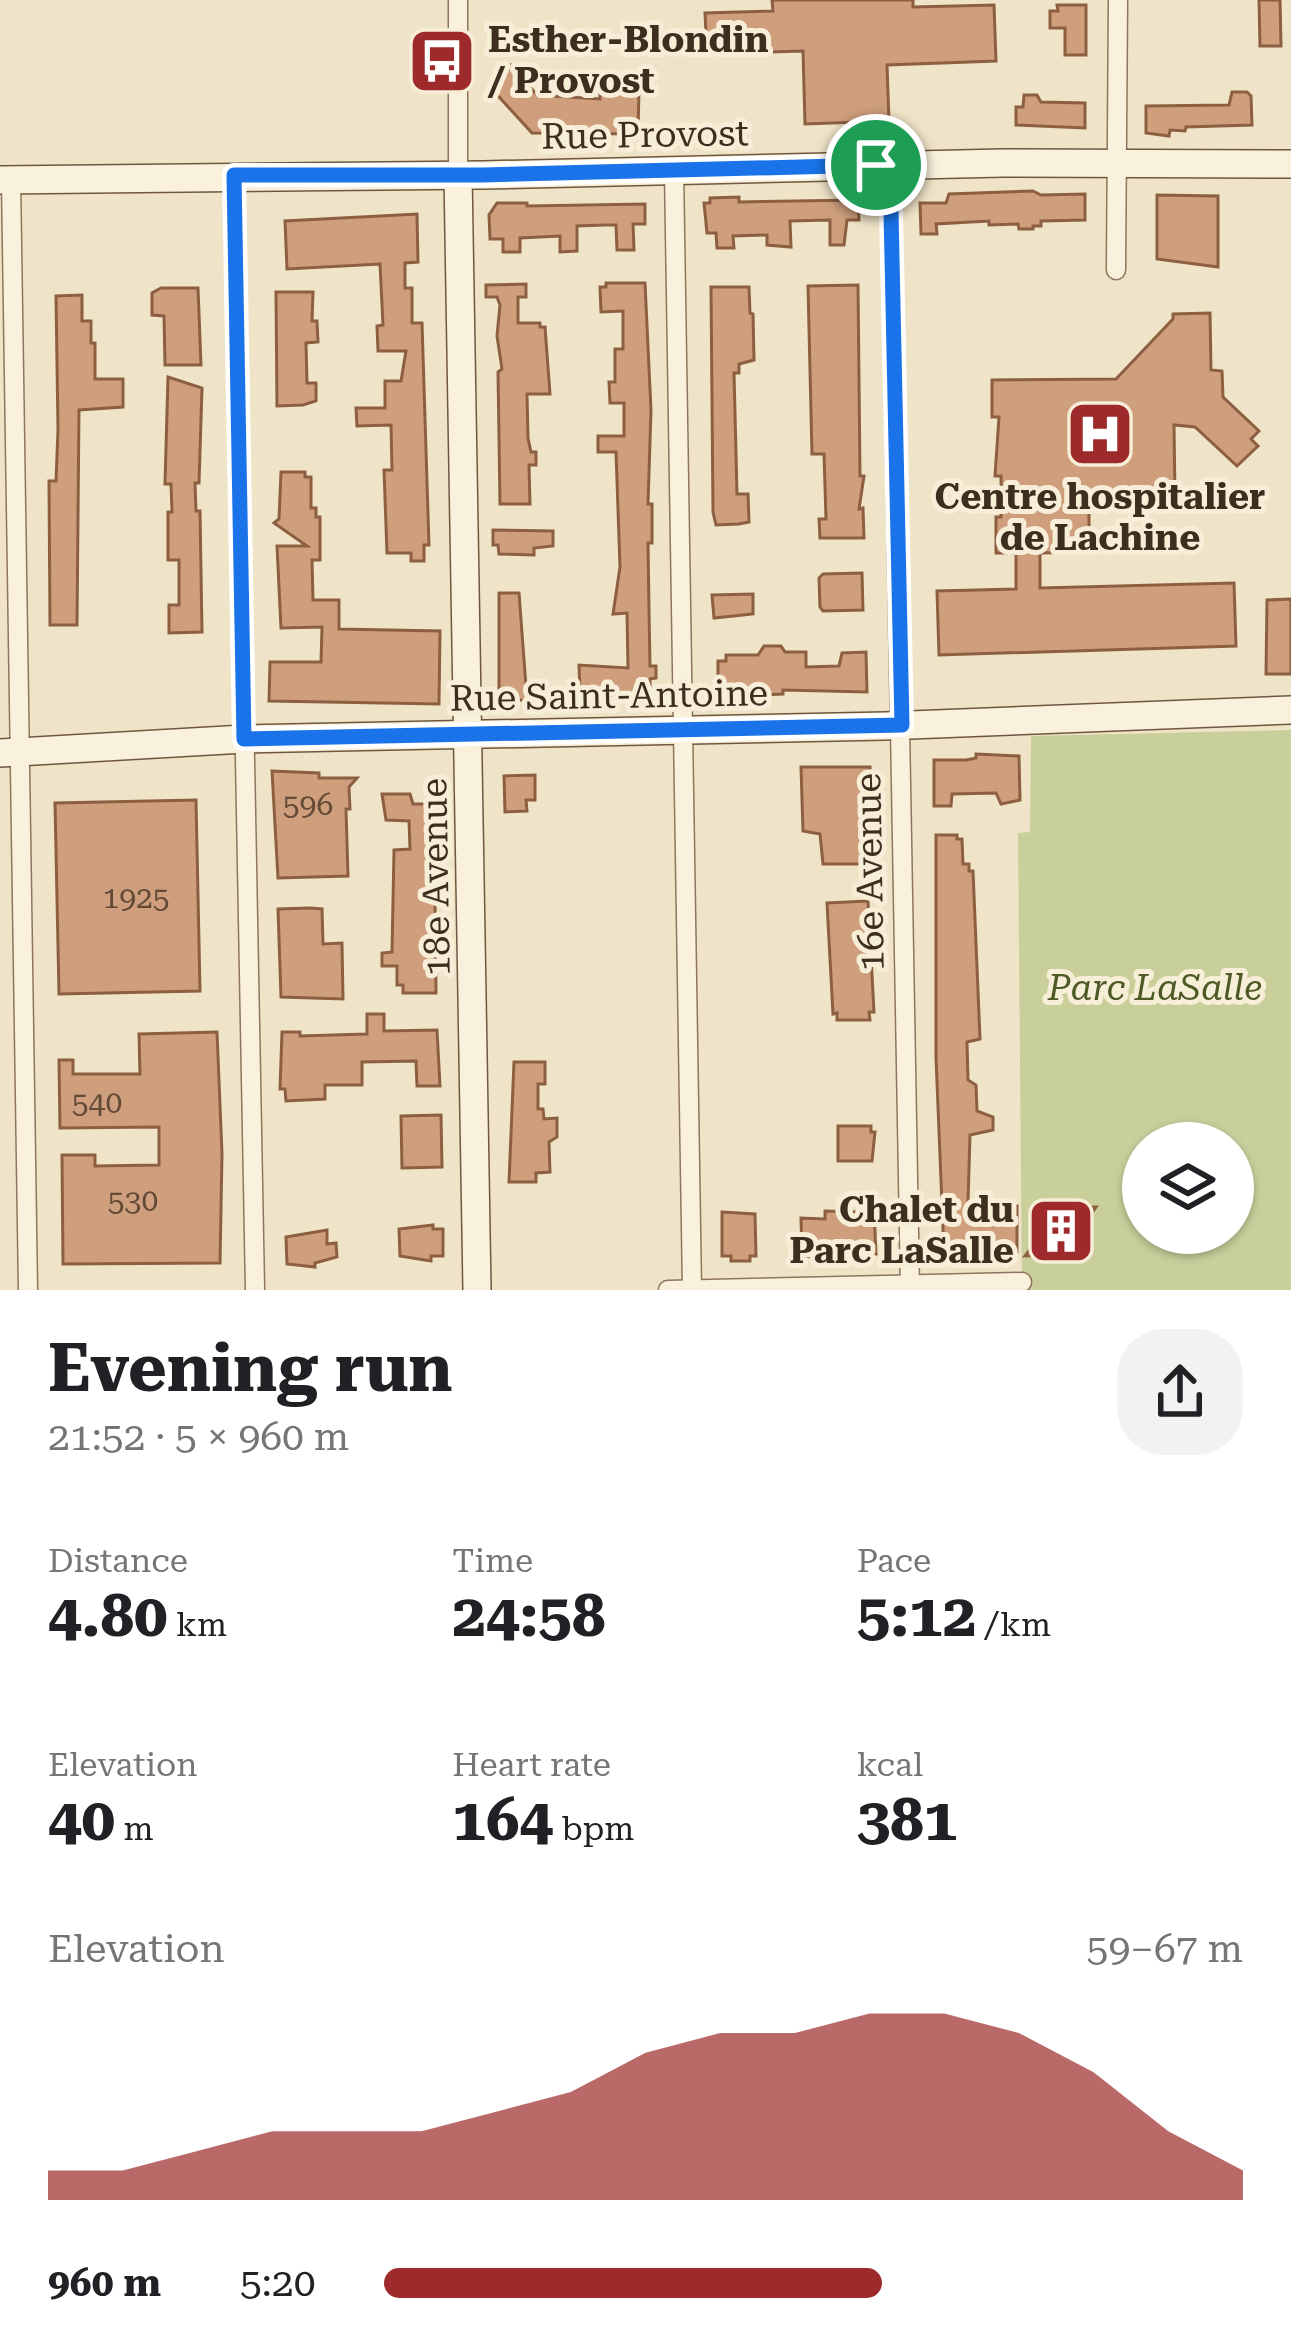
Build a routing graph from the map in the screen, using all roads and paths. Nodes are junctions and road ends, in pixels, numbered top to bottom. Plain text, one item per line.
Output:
1 (458, 0) edge
2 (1118, 0) edge
3 (1119, 164) junction
4 (1291, 164) edge
5 (890, 165) junction
6 (674, 170) junction
7 (234, 175) junction
8 (458, 175) junction
9 (5, 180) edge
10 (1116, 270) dead end
11 (1291, 710) edge
12 (902, 725) junction
13 (685, 728) junction
14 (470, 735) junction
15 (244, 739) junction
16 (11, 752) edge
17 (1022, 1282) dead end
18 (910, 1288) edge
19 (28, 1290) edge
20 (255, 1290) edge
21 (478, 1290) edge
22 (668, 1290) edge
23 (692, 1290) edge

1 - 8 street
2 - 3 street
3 - 4 street, Rue Provost
3 - 5 street, Rue Provost
3 - 10 street
5 - 6 street, Rue Provost
5 - 12 street, 16e Avenue
6 - 8 street, Rue Provost
6 - 13 street
7 - 8 street, Rue Provost
7 - 9 street, Rue Provost
7 - 15 street
8 - 14 street, 18e Avenue
9 - 16 street
11 - 12 street, Rue Saint-Antoine
12 - 13 street, Rue Saint-Antoine
12 - 18 street, 16e Avenue
13 - 14 street, Rue Saint-Antoine
13 - 23 street
14 - 15 street, Rue Saint-Antoine
14 - 21 street, 18e Avenue
15 - 16 street, Rue Saint-Antoine
15 - 20 street
16 - 19 street
17 - 18 street
18 - 23 street
22 - 23 street

